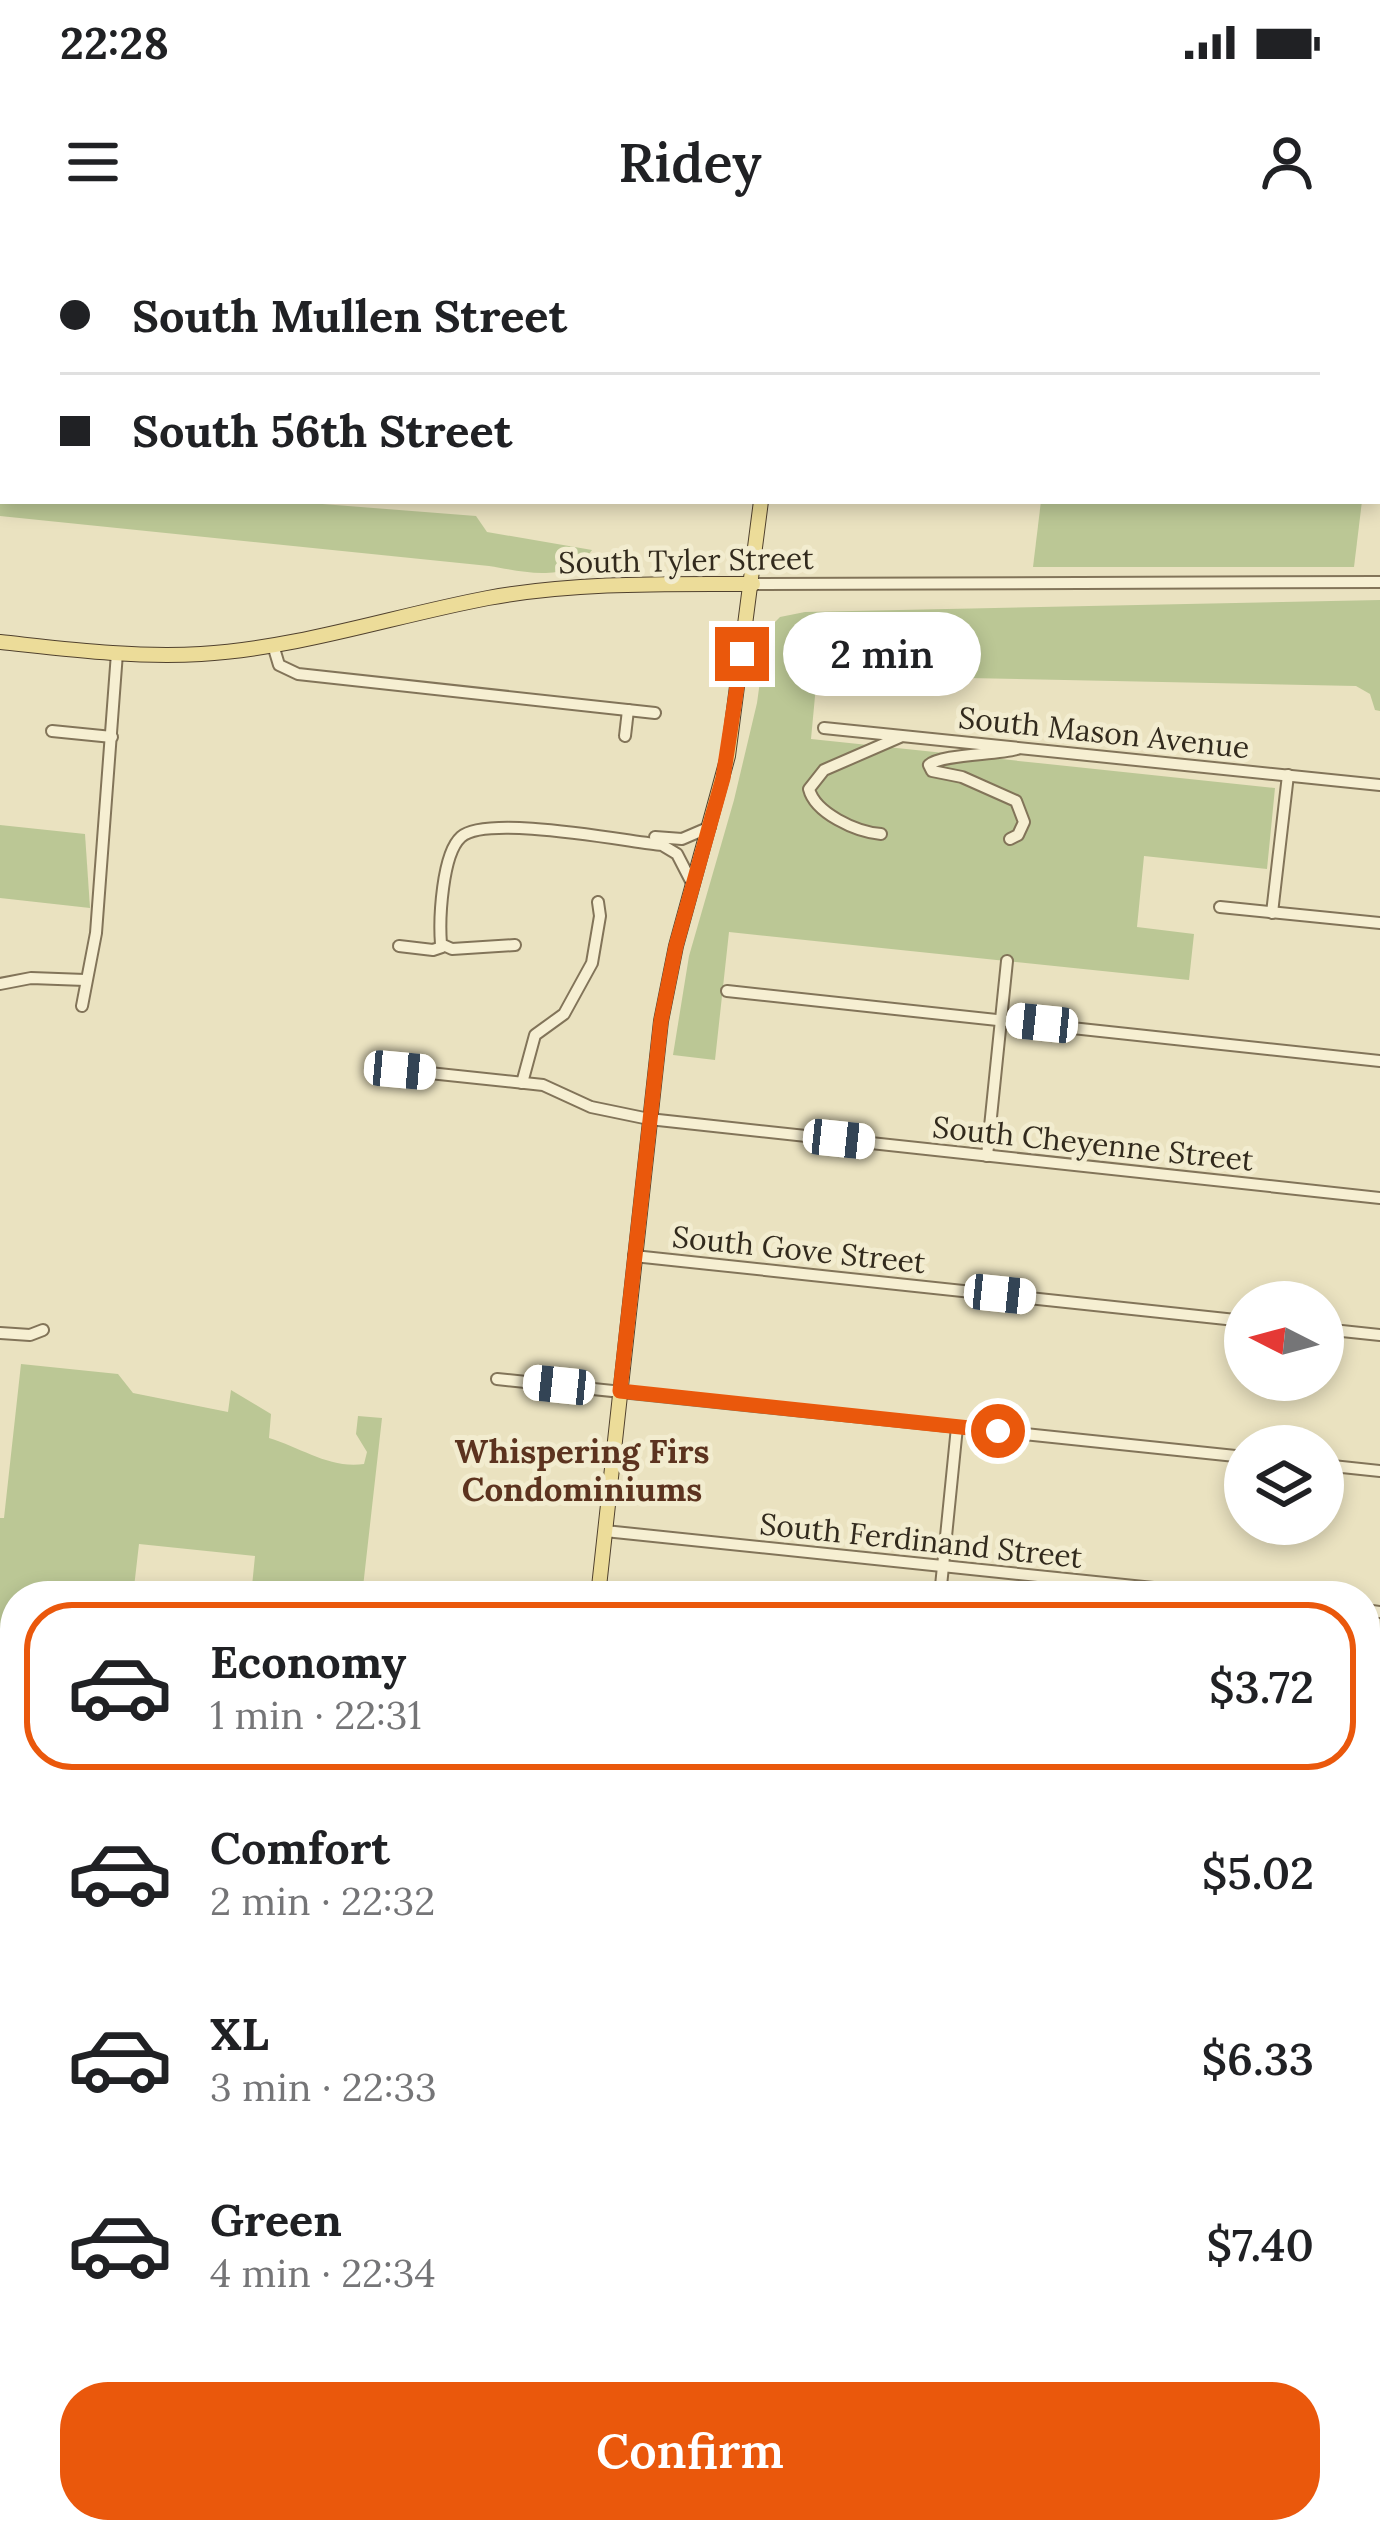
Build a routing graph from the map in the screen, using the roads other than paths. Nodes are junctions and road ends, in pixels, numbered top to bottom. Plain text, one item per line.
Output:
1 (761, 504) edge
2 (1380, 582) edge
3 (753, 584) junction
4 (0, 642) edge
5 (273, 645) junction
6 (117, 653) junction
7 (628, 710) junction
8 (655, 712) dead end
9 (824, 728) dead end
10 (52, 730) dead end
11 (112, 736) junction
12 (625, 736) dead end
13 (903, 736) junction
14 (1025, 747) junction
15 (1288, 776) junction
16 (1380, 785) edge
17 (710, 827) junction
18 (880, 834) dead end
19 (592, 835) junction
20 (1010, 839) dead end
21 (693, 885) junction
22 (598, 902) dead end
23 (1220, 907) dead end
24 (1273, 913) junction
25 (1380, 923) edge
26 (515, 945) dead end
27 (399, 946) dead end
28 (442, 947) junction
29 (1007, 961) dead end
30 (85, 980) junction
31 (0, 984) edge
32 (727, 991) dead end
33 (82, 1006) dead end
34 (1001, 1019) junction
35 (1380, 1061) edge
36 (378, 1076) dead end
37 (522, 1083) junction
38 (649, 1119) junction
39 (987, 1156) junction
40 (1380, 1198) edge
41 (634, 1256) junction
42 (1224, 1319) edge
43 (44, 1330) dead end
44 (1344, 1331) edge
45 (0, 1333) edge
46 (1380, 1335) edge
47 (497, 1379) dead end
48 (620, 1391) junction
49 (957, 1427) junction
50 (1224, 1455) edge
51 (1344, 1468) edge
52 (1380, 1472) edge
53 (605, 1531) junction
54 (944, 1566) junction
55 (600, 1581) edge
56 (942, 1581) edge
57 (1088, 1581) edge

1 - 3 main road
2 - 3 street, South Tyler Street
3 - 5 main road, South Tyler Street
3 - 17 main road
4 - 6 main road, South Tyler Street
5 - 6 main road, South Tyler Street
5 - 7 street
6 - 11 street
7 - 8 street
7 - 12 street
9 - 13 street, South Mason Avenue
10 - 11 street
11 - 30 street
13 - 14 street, South Mason Avenue
13 - 18 street
14 - 15 street, South Mason Avenue
14 - 20 street
15 - 16 street, South Mason Avenue
15 - 24 street
17 - 19 street
17 - 21 main road
19 - 21 street
19 - 28 street
21 - 38 main road
22 - 37 street
23 - 24 street
24 - 25 street
26 - 28 street
27 - 28 street
29 - 34 street
30 - 31 street
30 - 33 street
32 - 34 street
34 - 35 street
34 - 39 street
36 - 37 street, South Cheyenne Street
37 - 38 street, South Cheyenne Street
38 - 39 street, South Cheyenne Street
38 - 41 main road
39 - 40 street, South Cheyenne Street
41 - 42 street, South Gove Street
41 - 48 main road
43 - 45 street
44 - 46 street
47 - 48 street
48 - 49 street
48 - 53 main road
49 - 50 street
49 - 54 street
51 - 52 street
53 - 54 street, South Ferdinand Street
53 - 55 main road
54 - 56 street
54 - 57 street, South Ferdinand Street

